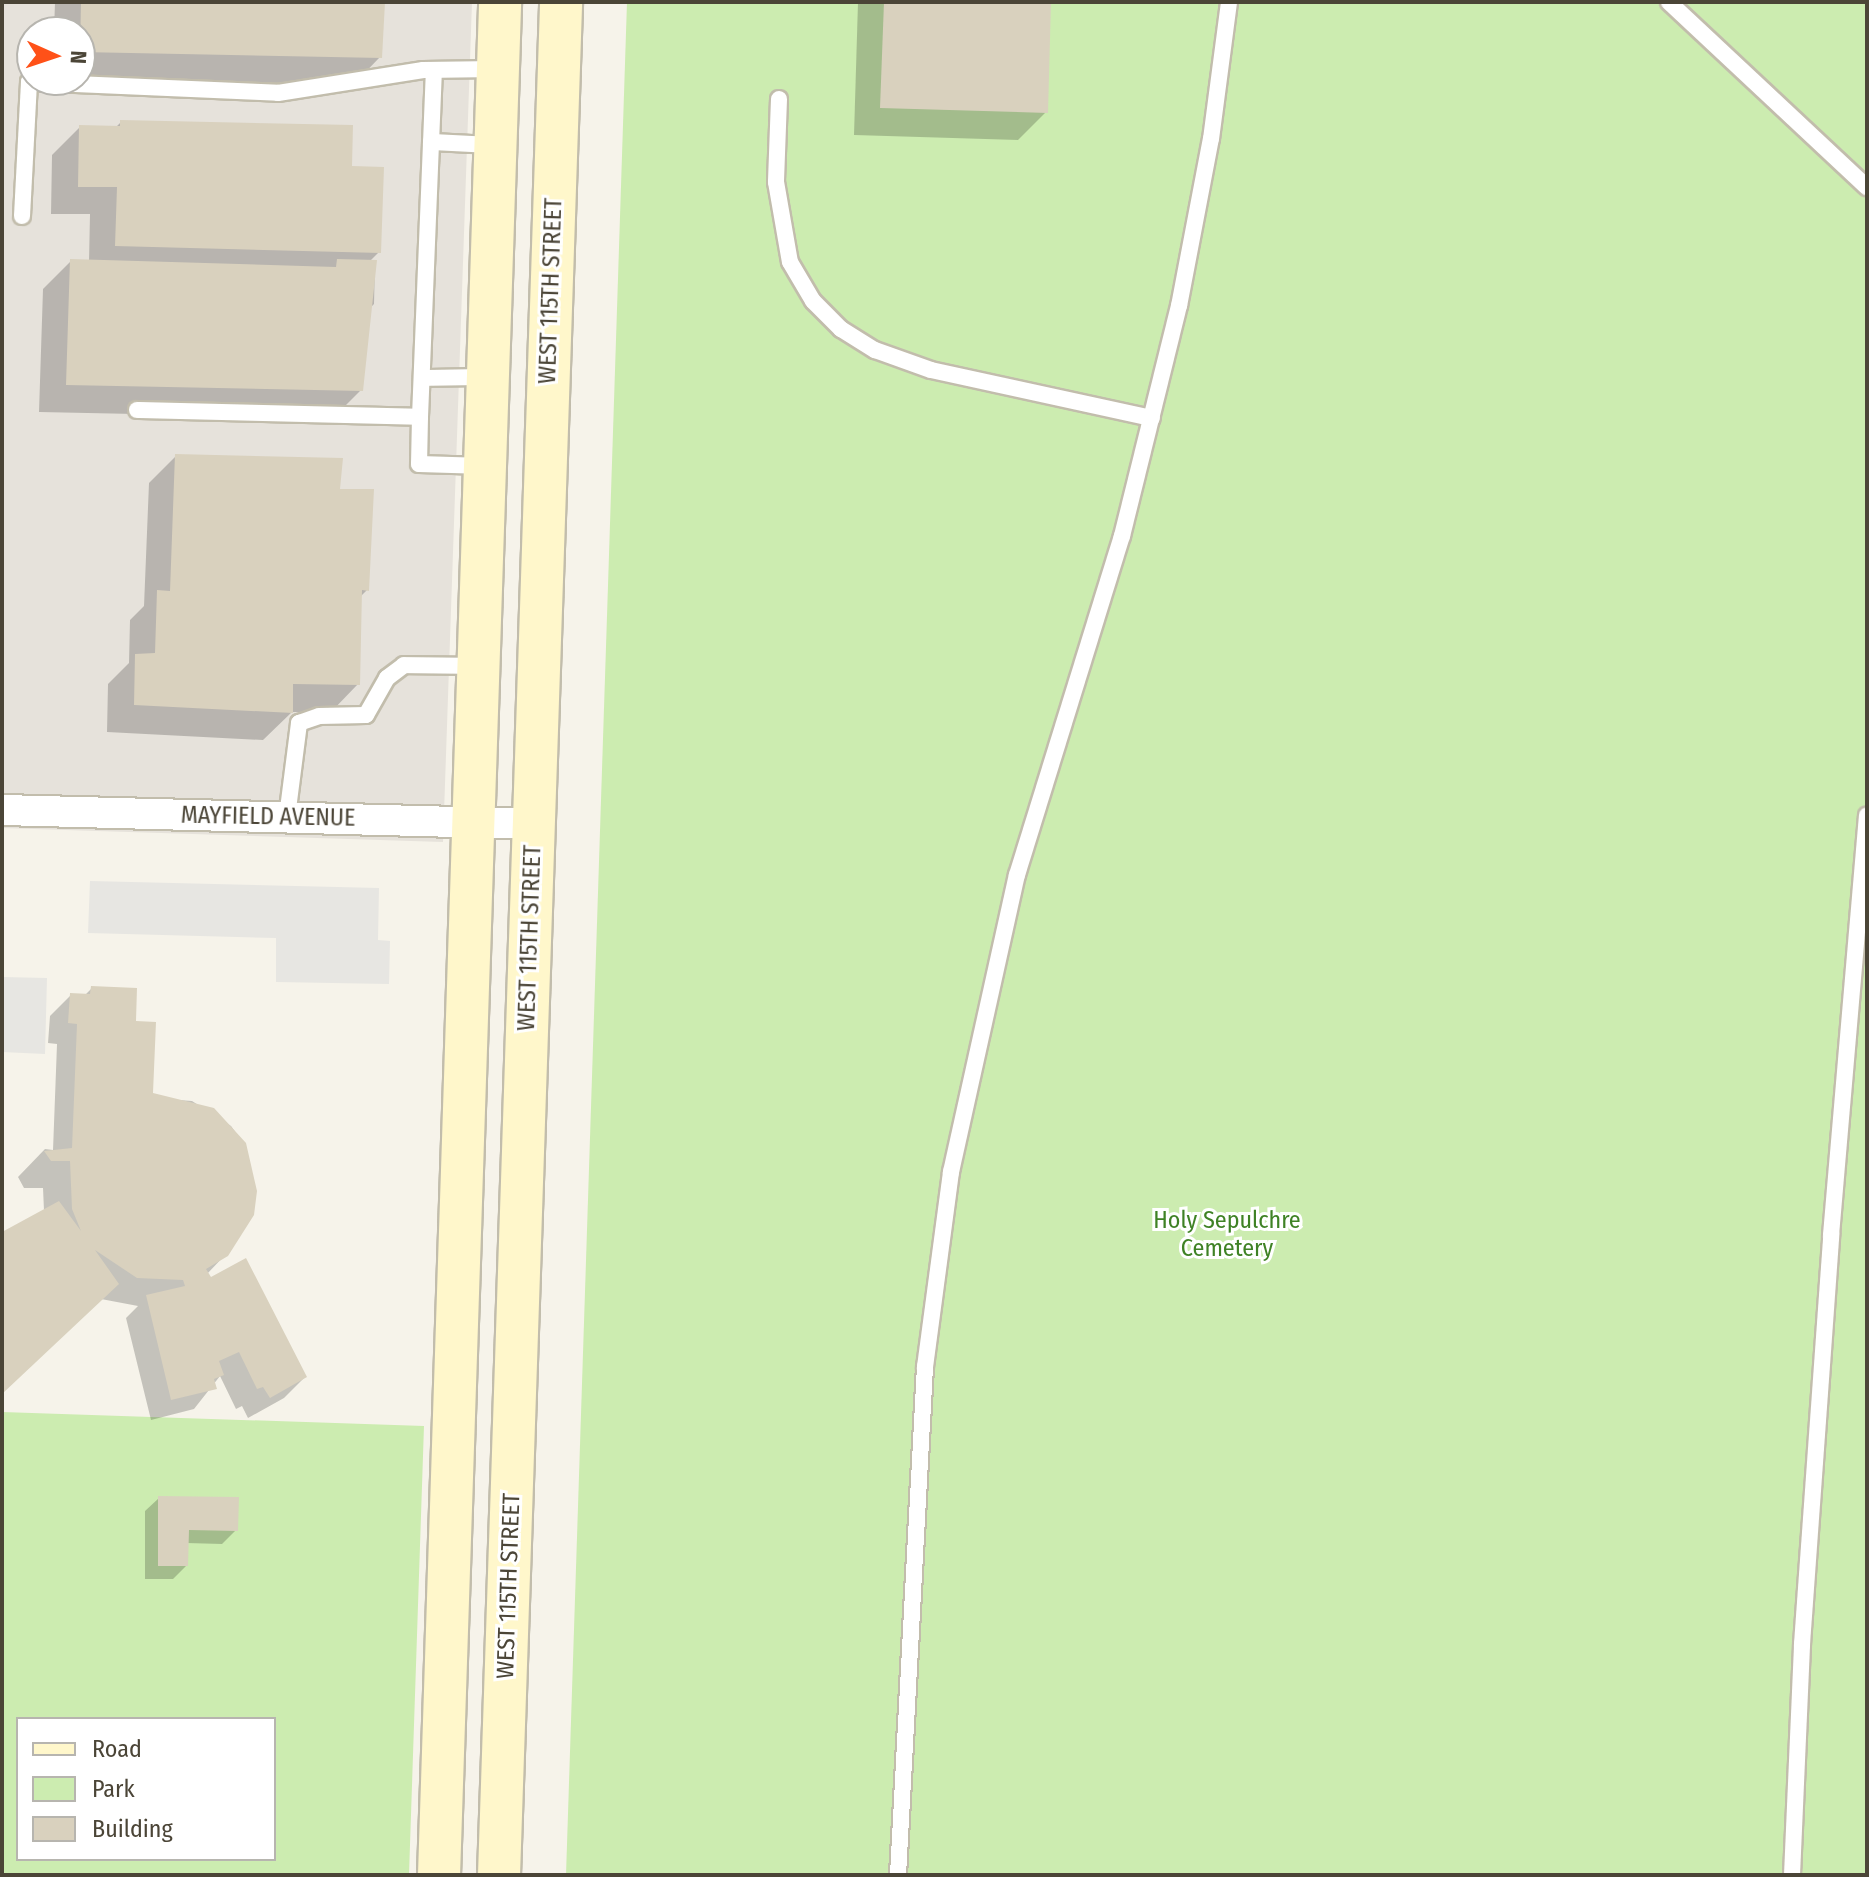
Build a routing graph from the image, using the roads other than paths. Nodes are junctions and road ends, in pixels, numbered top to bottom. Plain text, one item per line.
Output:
1 (500, 2) edge
2 (561, 2) edge
3 (1229, 2) edge
4 (1669, 2) edge
5 (498, 69) junction
6 (434, 70) junction
7 (779, 99) dead end
8 (431, 142) junction
9 (495, 145) junction
10 (1867, 187) edge
11 (22, 216) dead end
12 (488, 377) junction
13 (422, 378) junction
14 (137, 410) dead end
15 (420, 417) junction
16 (1152, 418) junction
17 (485, 466) junction
18 (478, 666) junction
19 (2, 810) edge
20 (1867, 816) edge
21 (287, 817) junction
22 (473, 822) junction
23 (534, 824) junction
24 (439, 1875) edge
25 (499, 1875) edge
26 (898, 1875) edge
27 (1792, 1875) edge

1 - 5 street
2 - 23 street, WEST 115TH STREET
3 - 16 lane
4 - 10 lane
5 - 6 lane
5 - 9 street
6 - 8 lane
6 - 11 lane
7 - 16 lane
8 - 9 lane
8 - 13 lane
9 - 12 street
12 - 13 lane
12 - 17 street
13 - 15 lane
14 - 15 lane
15 - 17 lane
16 - 26 lane
17 - 18 street
18 - 21 lane
18 - 22 street
19 - 21 street, MAYFIELD AVENUE
20 - 27 lane
21 - 22 street, MAYFIELD AVENUE
22 - 23 street, MAYFIELD AVENUE
22 - 24 street
23 - 25 street, WEST 115TH STREET

